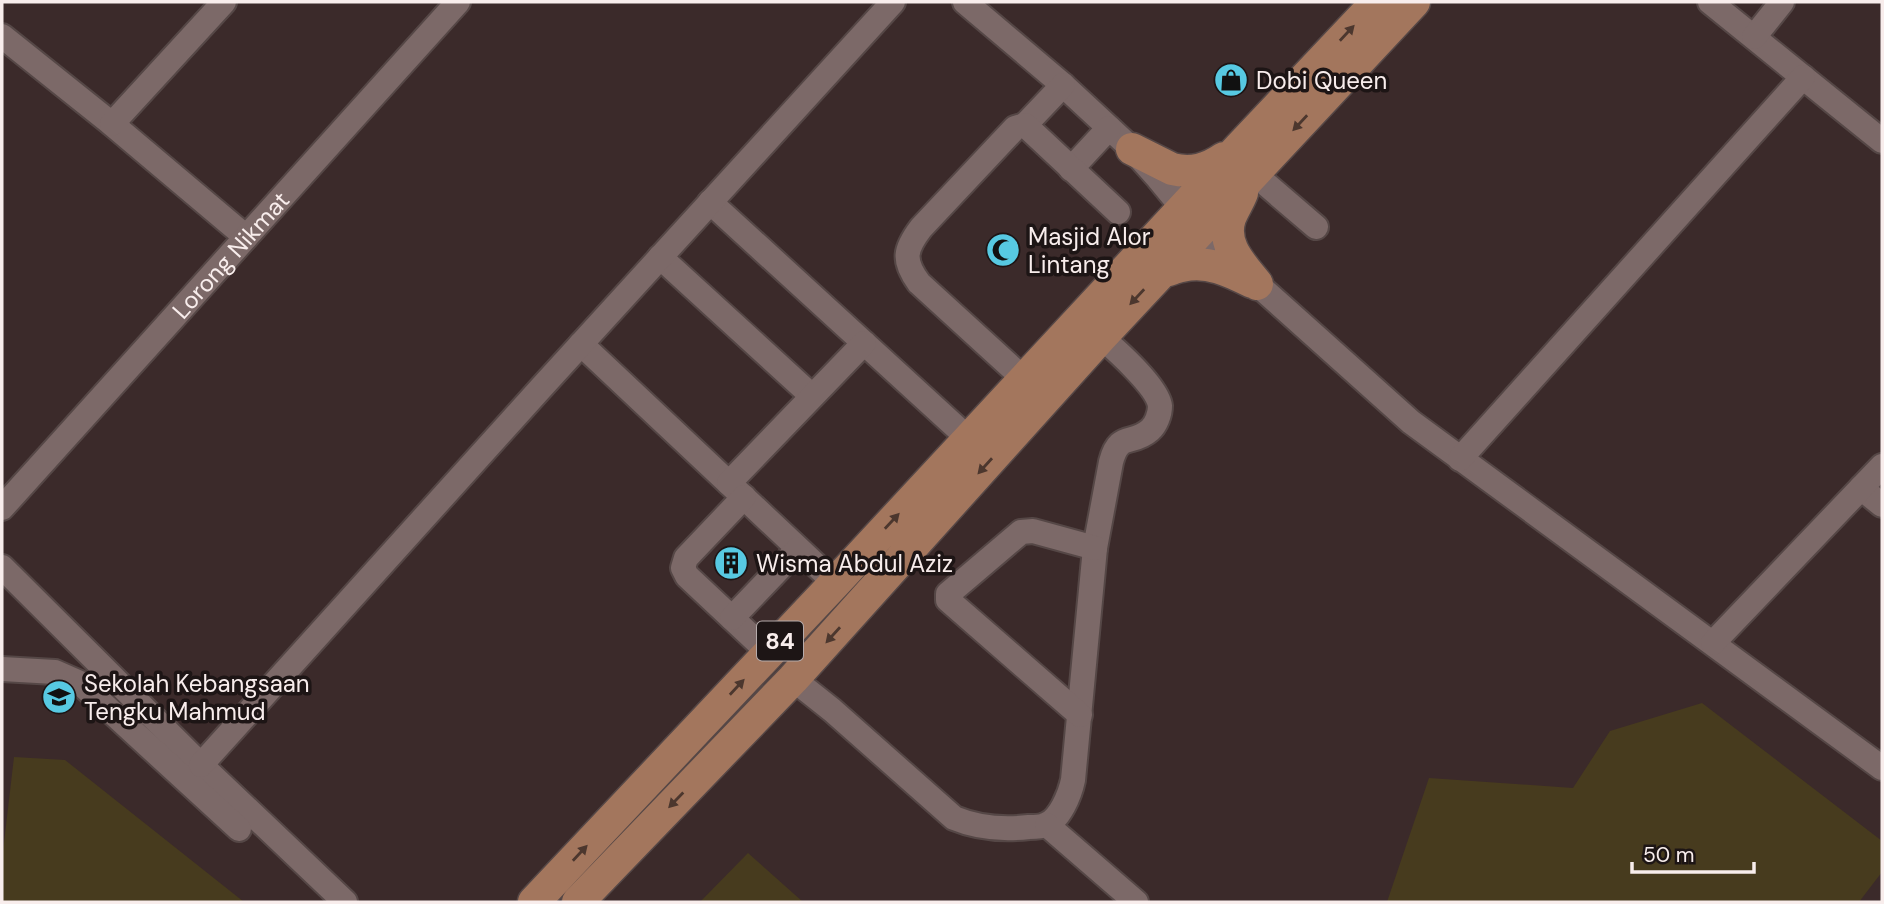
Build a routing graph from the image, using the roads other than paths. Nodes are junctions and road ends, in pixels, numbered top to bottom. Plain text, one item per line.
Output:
1 (224, 2) edge
2 (893, 2) edge
3 (965, 2) edge
4 (1377, 2) edge
5 (1415, 2) edge
6 (1710, 2) edge
7 (1782, 2) edge
8 (451, 4) edge
9 (991, 10) edge
10 (2, 36) edge
11 (1754, 37) junction
12 (1803, 77) junction
13 (1063, 85) junction
14 (112, 124) junction
15 (1025, 125) junction
16 (1110, 128) junction
17 (1882, 141) edge
18 (1132, 149) junction
19 (1247, 166) junction
20 (1071, 169) junction
21 (1158, 178) junction
22 (710, 202) junction
23 (1118, 212) dead end
24 (1191, 219) junction
25 (1317, 227) dead end
26 (246, 237) junction
27 (1155, 238) junction
28 (660, 257) junction
29 (1160, 272) junction
30 (1257, 284) junction
31 (1101, 337) junction
32 (864, 343) junction
33 (581, 344) junction
34 (1024, 379) junction
35 (812, 396) junction
36 (969, 439) junction
37 (1460, 459) junction
38 (1882, 466) edge
39 (1861, 488) junction
40 (736, 490) junction
41 (1882, 505) edge
42 (2, 508) edge
43 (1095, 548) junction
44 (798, 549) junction
45 (2, 567) edge
46 (835, 583) junction
47 (732, 618) junction
48 (1713, 643) junction
49 (769, 653) junction
50 (2, 669) edge
51 (793, 679) junction
52 (1080, 715) junction
53 (201, 765) junction
54 (1882, 768) edge
55 (1047, 825) junction
56 (239, 829) dead end
57 (345, 902) edge
58 (534, 902) edge
59 (578, 902) edge
60 (1136, 902) edge

1 - 14 street
2 - 22 street
3 - 9 street
19 -> 4 main road, 84
5 -> 19 main road, 84
6 - 11 street
7 - 11 street
8 - 26 street, Lorong Nikmat
9 - 13 street
10 - 14 street
11 - 12 street
12 - 17 street
12 - 37 street
13 - 15 street
13 - 16 street
14 - 26 street
15 - 20 street
15 - 34 street
16 - 18 street
16 - 20 street
18 - 19 main road
18 - 21 street
19 - 24 main road, 84
19 - 25 street
19 - 30 main road
20 - 23 street
21 - 24 street
21 - 27 main road
22 - 28 street
22 - 32 street
24 - 27 main road, 84
24 - 29 main road, 84
24 - 30 street
26 - 42 street, Lorong Nikmat
27 - 34 main road, 84
28 - 33 street
28 - 35 street
29 - 30 main road
29 -> 31 main road, 84
30 - 37 street
31 - 43 street
31 -> 51 main road, 84
32 - 35 street
32 - 36 street
33 - 40 street
33 - 53 street
34 - 36 main road, 84
35 - 40 street
46 -> 36 main road, 84
37 - 48 street
38 - 39 street
39 - 41 street
39 - 48 street
40 - 44 street
40 - 47 street
43 - 52 street
43 - 52 street
44 - 46 street
44 - 47 street
45 - 53 street
46 - 49 main road, 84
47 - 49 street
48 - 54 street
58 -> 49 main road, 84
50 - 56 street
51 - 55 street
51 -> 59 main road, 84
52 - 55 street
53 - 57 street
55 - 60 street

